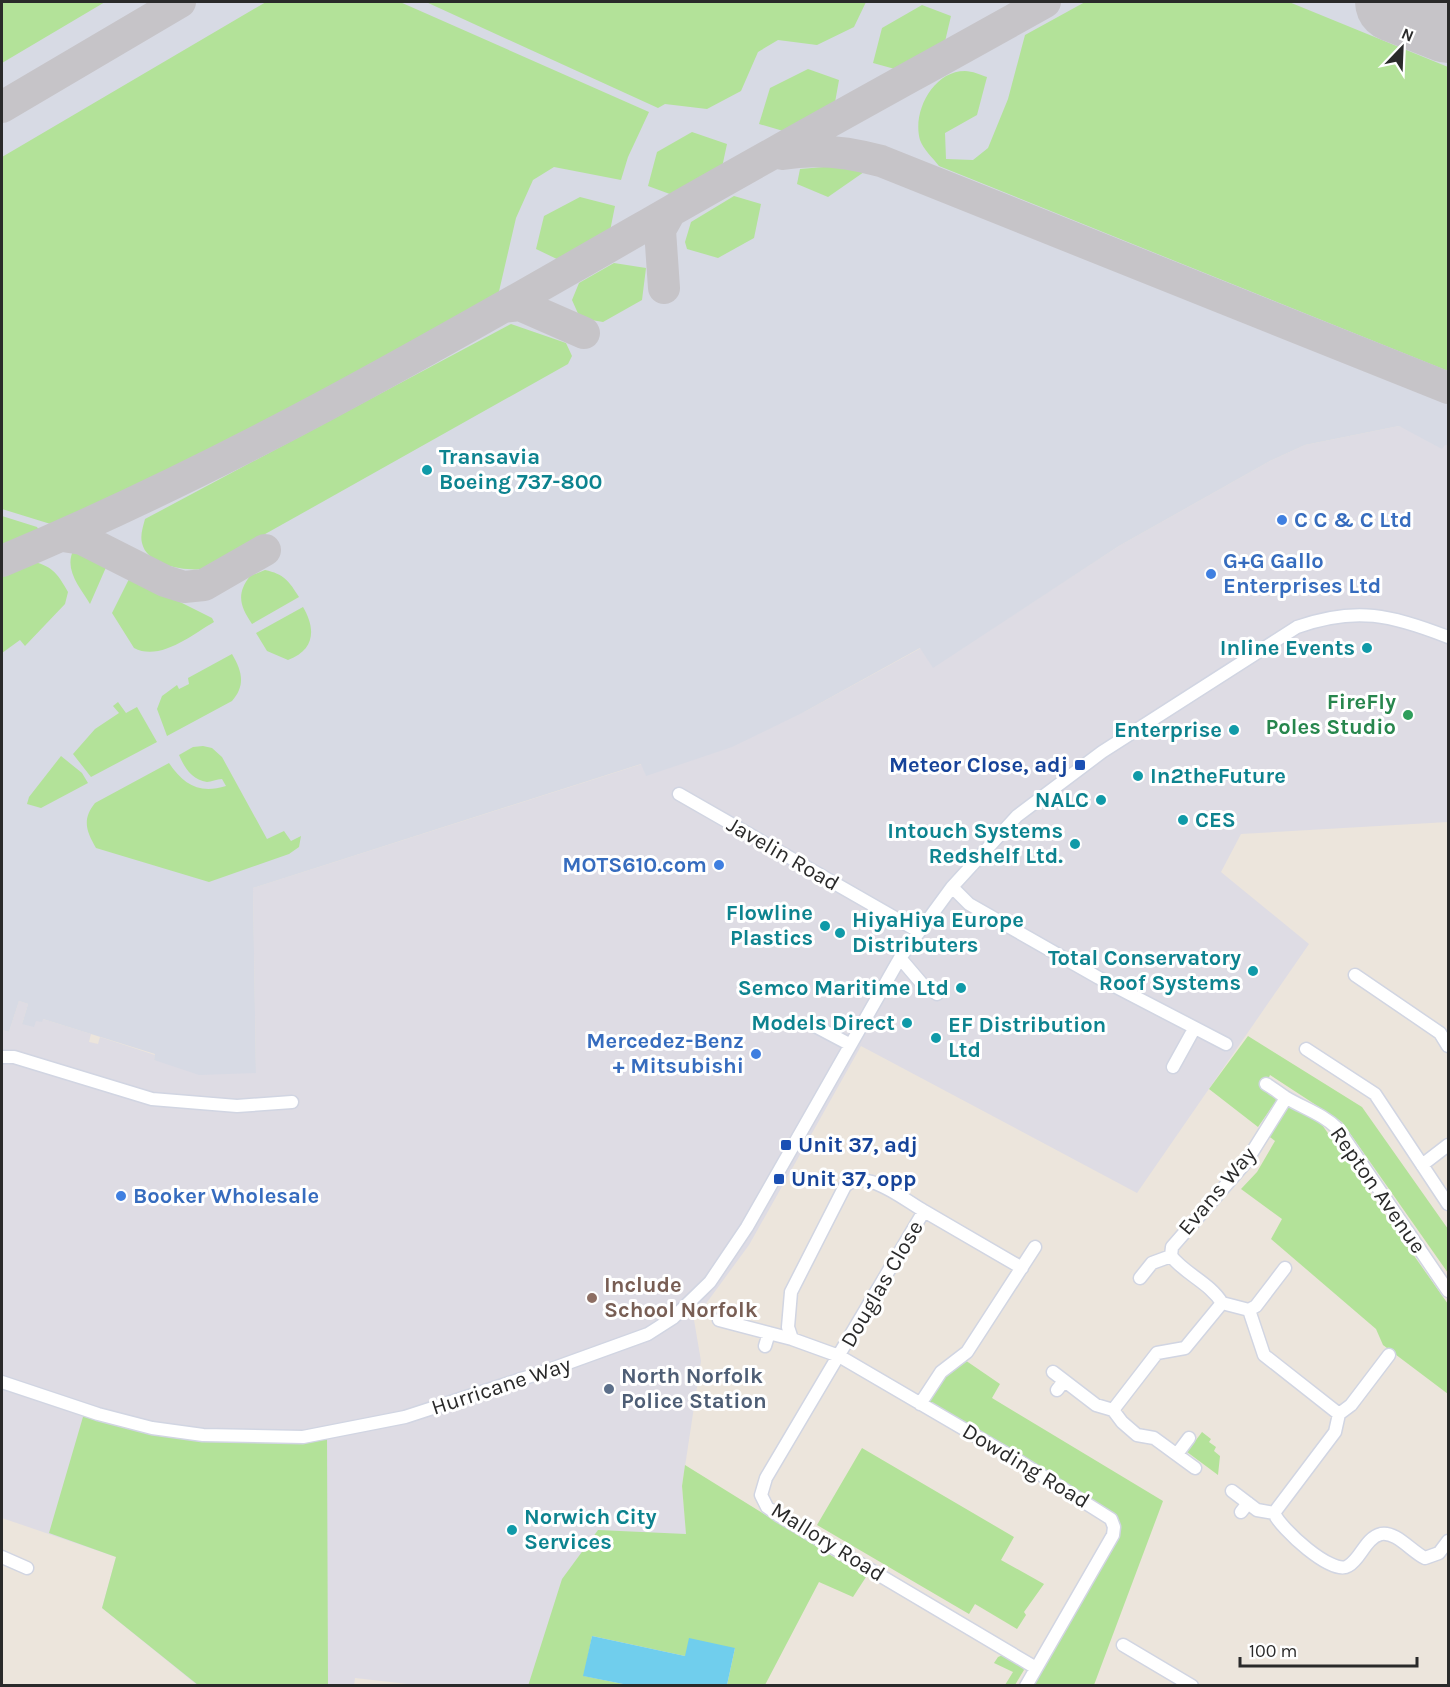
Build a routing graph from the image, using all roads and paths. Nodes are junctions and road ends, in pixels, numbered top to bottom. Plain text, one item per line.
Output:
1 (1449, 637) edge
2 (679, 794) dead end
3 (952, 887) junction
4 (918, 931) junction
5 (900, 958) junction
6 (1355, 975) dead end
7 (937, 994) dead end
8 (815, 1026) dead end
9 (1194, 1029) junction
10 (849, 1044) junction
11 (1226, 1044) dead end
12 (1449, 1046) edge
13 (1306, 1049) dead end
14 (8, 1057) edge
15 (1173, 1067) dead end
16 (1266, 1084) dead end
17 (1286, 1098) junction
18 (292, 1102) dead end
19 (1449, 1145) edge
20 (1422, 1165) junction
21 (1449, 1204) edge
22 (924, 1211) junction
23 (1035, 1247) dead end
24 (1171, 1256) junction
25 (1022, 1268) junction
26 (1285, 1268) dead end
27 (1140, 1278) dead end
28 (1449, 1291) edge
29 (1222, 1303) junction
30 (1249, 1310) junction
31 (719, 1320) dead end
32 (769, 1333) junction
33 (792, 1339) junction
34 (765, 1346) dead end
35 (1389, 1355) dead end
36 (839, 1356) junction
37 (1053, 1372) dead end
38 (2, 1382) edge
39 (920, 1404) junction
40 (1113, 1410) junction
41 (1339, 1414) junction
42 (1189, 1438) dead end
43 (1177, 1454) junction
44 (1195, 1468) dead end
45 (1232, 1491) dead end
46 (1274, 1513) junction
47 (1449, 1541) edge
48 (2, 1557) edge
49 (27, 1568) dead end
50 (1123, 1645) dead end
51 (1036, 1668) junction
52 (1026, 1686) edge
53 (1192, 1686) edge

1 - 3 street, Hurricane Way
2 - 4 street, Javelin Road
3 - 4 street, Hurricane Way
3 - 9 street
4 - 5 street, Hurricane Way
5 - 7 street
5 - 10 street, Hurricane Way
6 - 12 street
8 - 10 street
9 - 11 street
9 - 15 street
10 - 38 street, Hurricane Way
13 - 20 street
14 - 18 street
16 - 17 street, Repton Avenue
17 - 24 street, Evans Way
17 - 28 street, Repton Avenue
19 - 20 street
20 - 21 street
22 - 25 street, Douglas Close
22 - 33 street, Douglas Close
22 - 36 street, Douglas Close
23 - 25 street
24 - 27 street, Evans Way
24 - 29 street, Evans Way
25 - 39 street
26 - 30 street
29 - 30 street
29 - 40 street
30 - 41 street
31 - 32 street, Dowding Road
32 - 33 street, Dowding Road
32 - 34 street
33 - 36 street, Dowding Road
35 - 41 street
36 - 39 street, Dowding Road
36 - 51 street, Mallory Road
37 - 40 street
39 - 51 street, Dowding Road
40 - 43 street
41 - 46 street
42 - 43 street
43 - 44 street
45 - 46 street
46 - 47 street
48 - 49 street
50 - 53 street
51 - 52 street, Dowding Road

